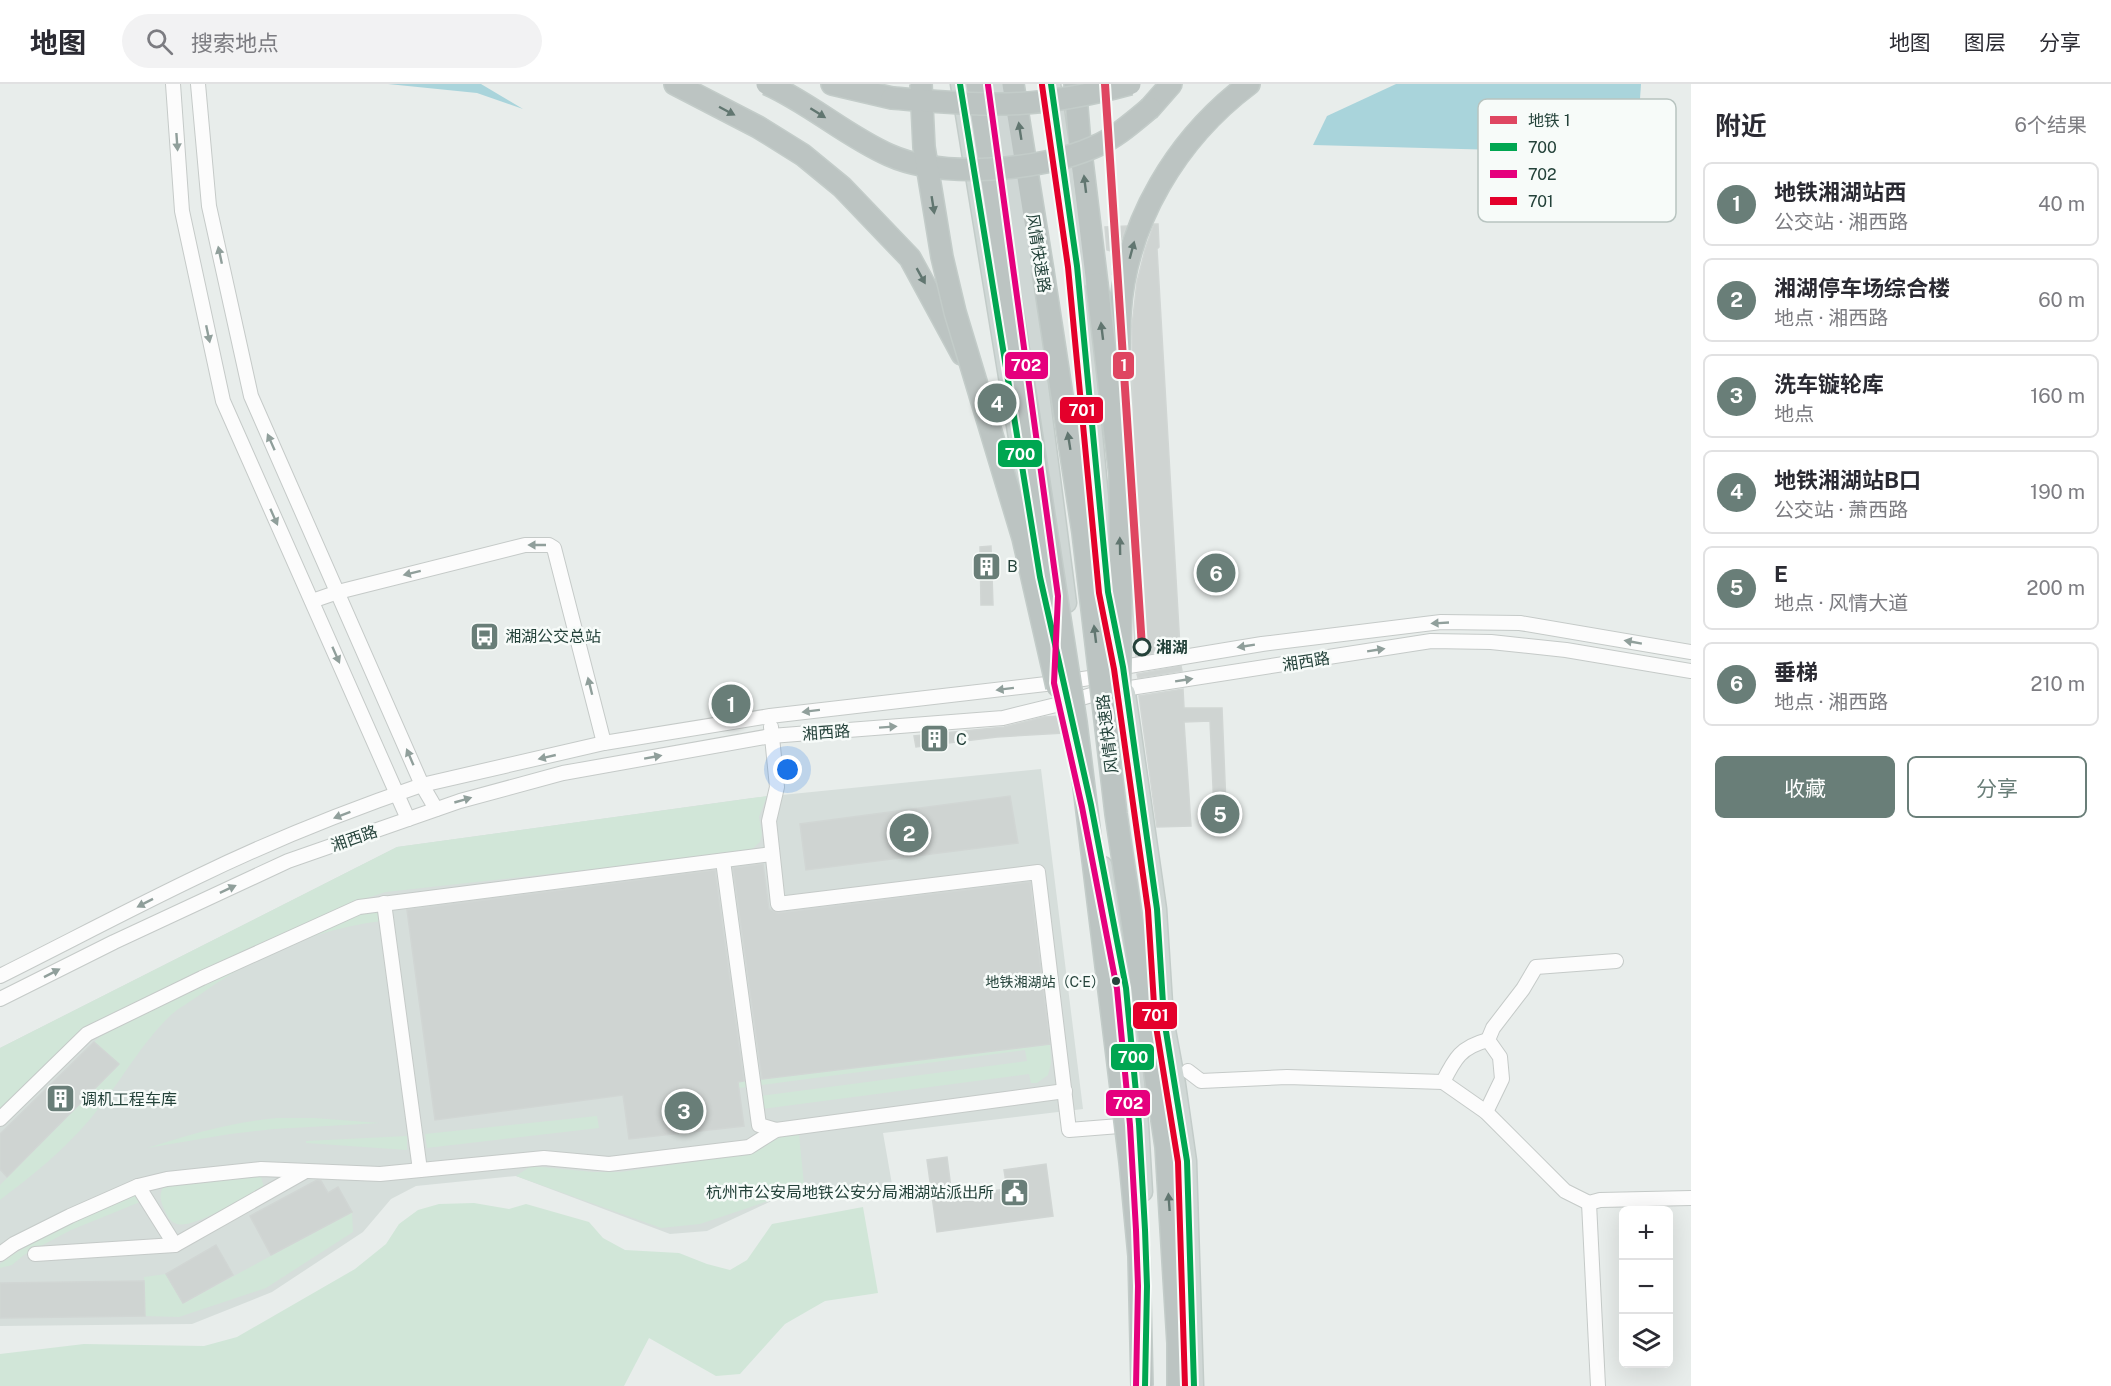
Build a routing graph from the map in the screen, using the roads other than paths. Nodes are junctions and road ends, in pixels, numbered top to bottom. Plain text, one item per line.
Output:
1 (173, 84) edge
2 (198, 84) edge
3 (675, 84) edge
4 (767, 84) edge
5 (832, 84) edge
6 (921, 84) edge
7 (960, 84) edge
8 (977, 84) edge
9 (997, 84) edge
10 (1013, 84) edge
11 (1051, 84) edge
12 (1076, 84) edge
13 (1130, 84) edge
14 (1171, 84) edge
15 (1249, 84) edge
16 (1022, 263) junction
17 (1004, 353) junction
18 (981, 393) junction
19 (1119, 475) junction
20 (338, 592) junction
21 (312, 601) junction
22 (1691, 652) edge
23 (1123, 667) junction
24 (1691, 671) edge
25 (1063, 682) junction
26 (1097, 685) junction
27 (1126, 689) junction
28 (1068, 702) junction
29 (770, 716) junction
30 (771, 736) junction
31 (604, 743) junction
32 (422, 784) junction
33 (396, 794) junction
34 (436, 809) junction
35 (1116, 814) junction
36 (408, 819) junction
37 (772, 854) junction
38 (723, 861) junction
39 (384, 903) junction
40 (1616, 961) dead end
41 (1105, 964) junction
42 (0, 976) edge
43 (0, 999) edge
44 (1164, 1018) junction
45 (1488, 1040) junction
46 (1188, 1071) dead end
47 (1443, 1082) junction
48 (1065, 1091) junction
49 (1486, 1112) junction
50 (0, 1119) edge
51 (1139, 1124) junction
52 (776, 1130) junction
53 (420, 1170) junction
54 (306, 1171) junction
55 (138, 1186) junction
56 (1691, 1198) edge
57 (1589, 1203) junction
58 (175, 1245) junction
59 (0, 1254) edge
60 (35, 1254) dead end
61 (1143, 1386) edge
62 (1178, 1386) edge
63 (1194, 1386) edge
64 (1598, 1386) edge

1 -> 21 street
20 -> 2 street
3 -> 18 highway, bridge
4 -> 14 highway, bridge
5 - 13 highway, bridge
6 -> 18 highway, bridge
7 - 17 main road
8 - 41 highway, 风情快速路, bridge
9 - 16 main road, bridge
35 -> 10 highway, 风情快速路, bridge
11 - 23 main road, bridge
19 -> 12 highway, bridge
19 -> 15 highway, bridge
16 - 17 main road
16 - 25 main road
17 - 25 main road
18 - 41 highway, bridge
35 -> 19 highway, bridge
20 - 21 street
31 -> 20 street
32 -> 20 street
21 -> 33 street
22 -> 23 street, 湘西路
23 - 26 street, 湘西路
23 - 27 main road
27 -> 24 street, 湘西路
25 - 26 street, 湘西路
25 - 28 main road
25 -> 29 street, 湘西路
26 - 27 street, 湘西路
26 - 28 street, 湘西路
26 - 44 main road
27 - 44 main road
30 -> 28 street, 湘西路
28 - 51 main road
29 - 30 street
29 - 31 street, 湘西路
34 -> 30 street, 湘西路
30 - 37 street
31 -> 32 street, 湘西路
32 - 33 street, 湘西路
32 - 34 street
33 - 36 street
33 -> 42 street, 湘西路
34 - 36 street, 湘西路
62 -> 35 highway, 风情快速路, bridge
43 -> 36 street, 湘西路
37 - 38 street
37 - 48 street
38 - 39 street
38 - 52 street
39 - 50 street
39 - 53 street
40 - 45 street
41 - 61 highway, 风情快速路, bridge
44 - 63 main road
45 - 47 street
45 - 49 street
46 - 47 street
47 - 49 street
48 - 51 street
48 - 52 street
49 - 57 street
51 - 61 main road
52 - 53 street
53 - 54 street
54 - 55 street
54 - 58 street
55 - 58 street
55 - 59 street
56 - 57 street
57 - 64 street
58 - 60 street

